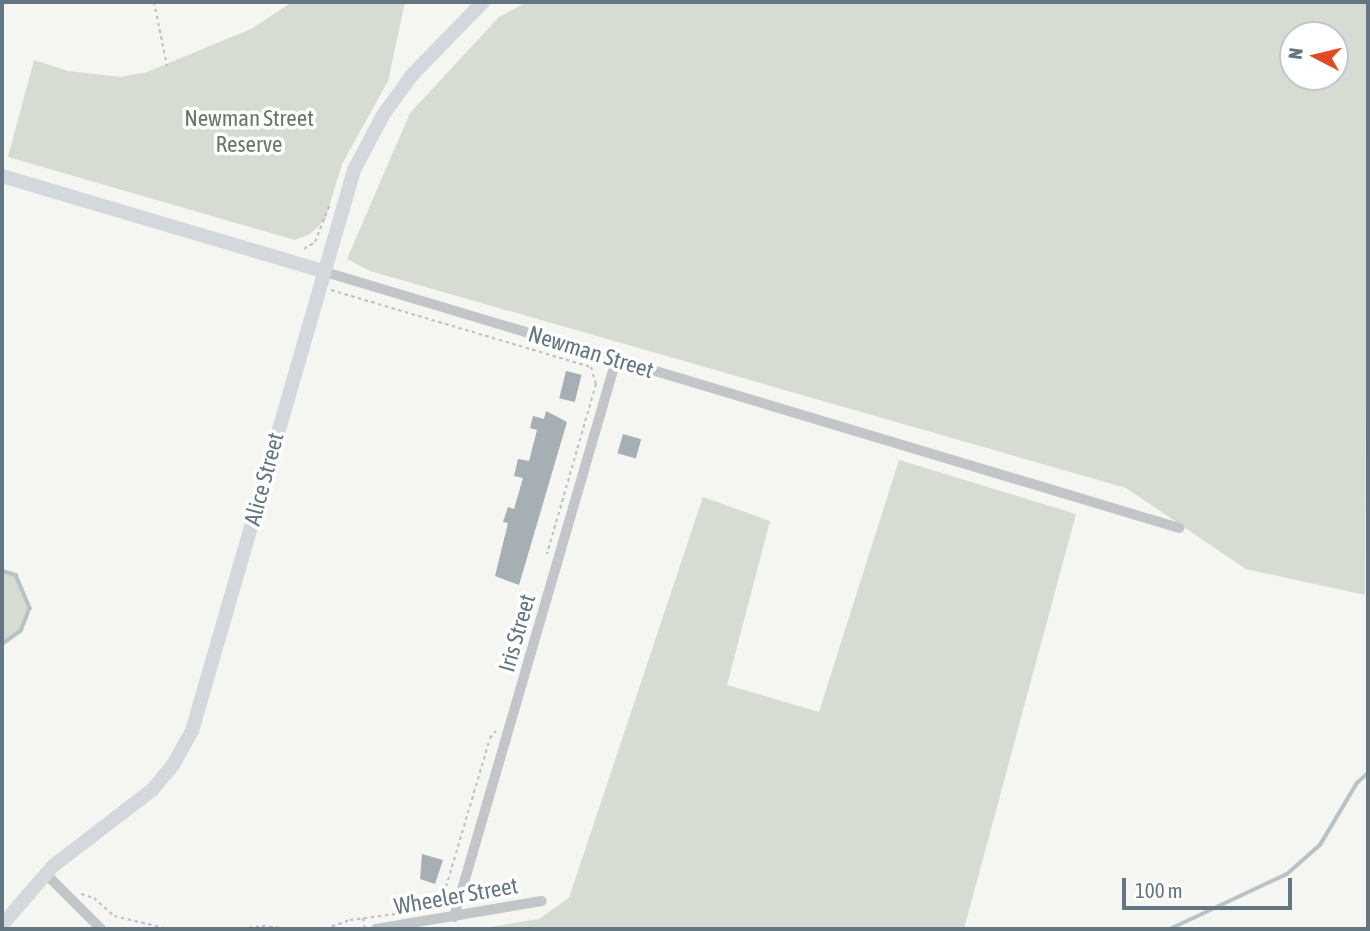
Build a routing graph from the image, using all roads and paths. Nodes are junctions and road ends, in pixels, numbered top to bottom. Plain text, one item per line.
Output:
1 (154, 2) edge
2 (484, 2) edge
3 (167, 66) dead end
4 (2, 176) edge
5 (322, 271) junction
6 (315, 294) junction
7 (617, 360) junction
8 (1179, 528) dead end
9 (547, 556) dead end
10 (498, 729) dead end
11 (46, 874) junction
12 (70, 898) junction
13 (542, 901) dead end
14 (431, 909) dead end
15 (417, 911) dead end
16 (454, 917) junction
17 (363, 918) junction
18 (2, 925) edge
19 (101, 929) edge
20 (169, 929) edge
21 (211, 929) edge
22 (219, 929) edge
23 (235, 929) edge
24 (289, 929) edge
25 (324, 929) edge
26 (365, 929) edge
27 (376, 929) edge

1 - 3 path
2 - 5 street, Alice Street
4 - 5 street, Newman Street
5 - 6 street, Alice Street
5 - 7 street, Newman Street
6 - 9 path
6 - 11 street, Alice Street
7 - 8 street, Newman Street
7 - 16 street, Iris Street
10 - 14 path
11 - 12 street
11 - 18 street, Alice Street
12 - 19 street
12 - 20 path
13 - 16 street, Wheeler Street
15 - 17 path
16 - 27 street, Wheeler Street
17 - 25 path
17 - 26 path
21 - 22 path
23 - 24 path

